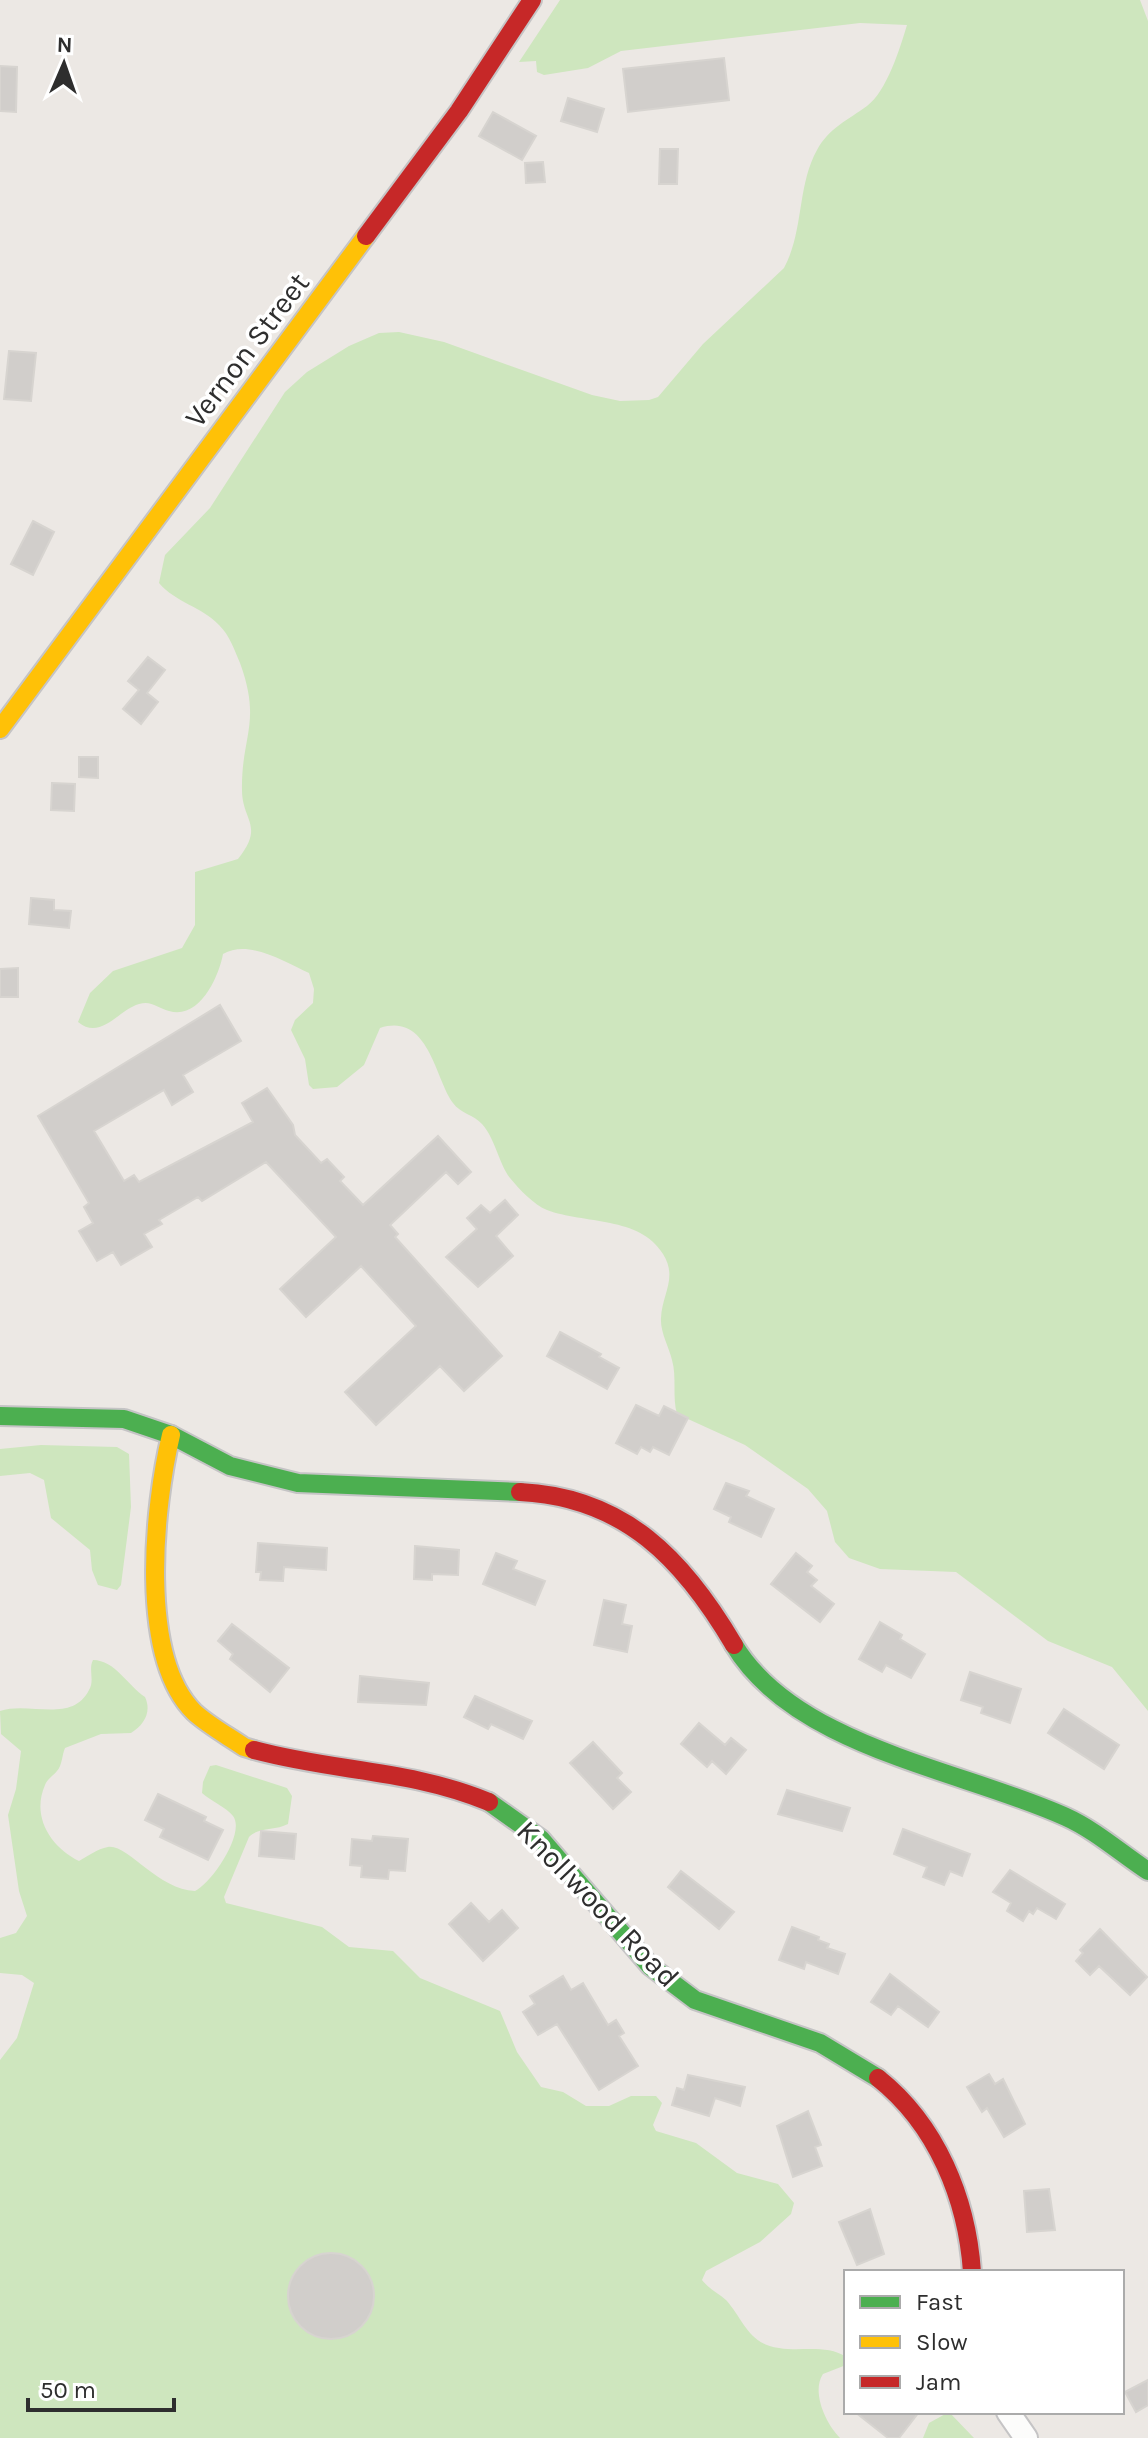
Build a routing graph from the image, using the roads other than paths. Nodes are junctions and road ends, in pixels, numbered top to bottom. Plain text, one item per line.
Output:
1 (532, 0) edge
2 (2, 719) edge
3 (0, 1416) edge
4 (171, 1435) junction
5 (1148, 1871) edge
6 (972, 2270) edge
7 (1009, 2414) edge
8 (1026, 2438) edge

1 - 2 street, Vernon Street
3 - 4 street
4 - 5 street
4 - 6 street, Knollwood Road
7 - 8 street

